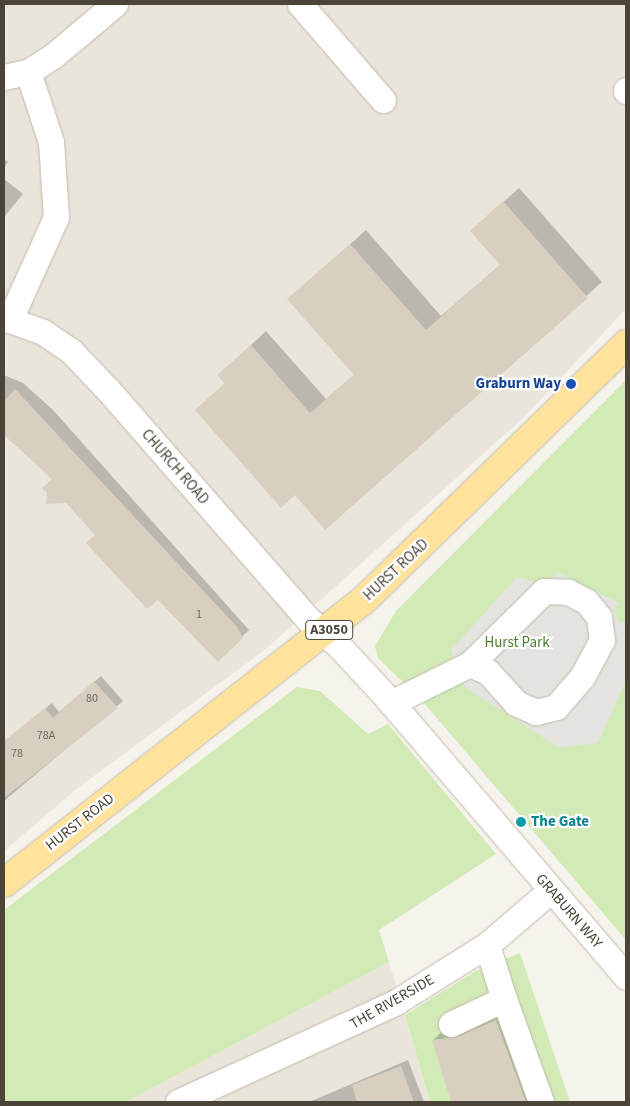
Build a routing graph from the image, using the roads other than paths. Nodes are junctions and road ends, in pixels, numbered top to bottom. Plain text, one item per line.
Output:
1 (115, 4) edge
2 (300, 4) edge
3 (28, 72) junction
4 (4, 77) edge
5 (383, 100) dead end
6 (7, 319) edge
7 (626, 344) edge
8 (325, 634) junction
9 (470, 664) junction
10 (391, 703) junction
11 (4, 883) edge
12 (550, 890) junction
13 (487, 945) junction
14 (626, 977) edge
15 (504, 999) junction
16 (451, 1024) dead end
17 (219, 1092) edge
18 (178, 1102) edge
19 (541, 1102) edge

1 - 3 street
2 - 5 street
3 - 4 street
3 - 6 street, CHURCH ROAD
6 - 8 street, CHURCH ROAD
7 - 8 main road, HURST ROAD / A3050
8 - 10 street
8 - 11 main road, HURST ROAD / A3050
9 - 9 street
9 - 10 street
10 - 12 street, GRABURN WAY
12 - 13 street, THE RIVERSIDE
12 - 14 street, GRABURN WAY
13 - 15 street
13 - 17 street, THE RIVERSIDE
15 - 16 street
15 - 19 street
17 - 18 street, THE RIVERSIDE

